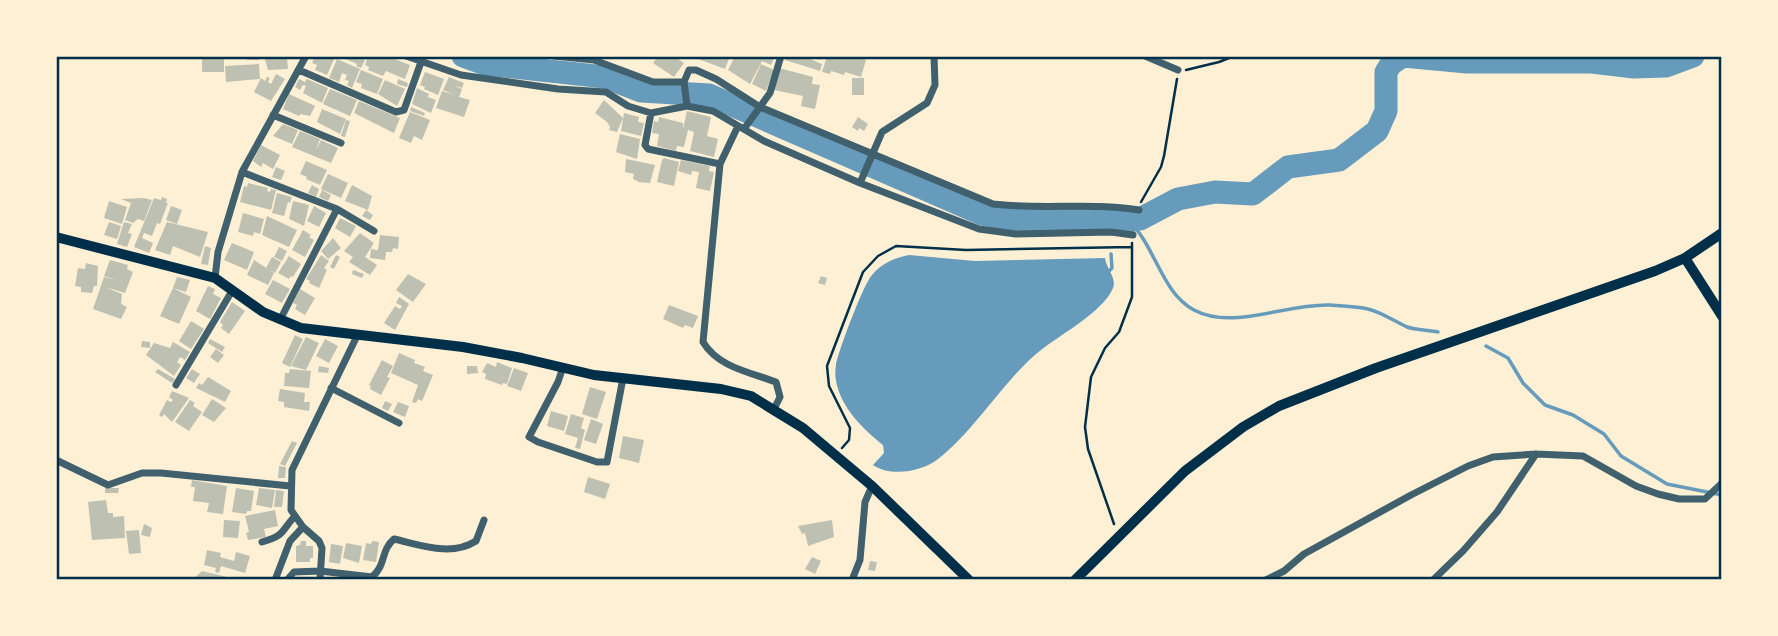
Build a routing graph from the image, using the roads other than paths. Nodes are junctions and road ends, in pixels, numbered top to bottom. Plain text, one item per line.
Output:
1 (306, 56) edge
2 (406, 56) edge
3 (554, 56) edge
4 (781, 56) edge
5 (934, 56) edge
6 (1145, 56) edge
7 (421, 62) junction
8 (299, 70) junction
9 (1178, 70) road end
10 (684, 83) junction
11 (687, 104) junction
12 (759, 108) junction
13 (651, 113) junction
14 (273, 115) junction
15 (744, 127) junction
16 (341, 143) dead end
17 (871, 156) junction
18 (720, 164) junction
19 (242, 172) junction
20 (861, 180) junction
21 (337, 209) junction
22 (1139, 210) road end
23 (374, 231) dead end
24 (1722, 233) edge
25 (1133, 235) road end
26 (56, 237) edge
27 (1685, 258) junction
28 (215, 278) junction
29 (232, 291) junction
30 (1722, 316) edge
31 (279, 320) junction
32 (357, 336) junction
33 (563, 367) junction
34 (623, 378) junction
35 (176, 386) dead end
36 (331, 388) junction
37 (774, 409) junction
38 (399, 423) dead end
39 (1536, 454) junction
40 (56, 460) edge
41 (1721, 484) edge
42 (290, 486) junction
43 (872, 486) junction
44 (294, 517) junction
45 (484, 520) dead end
46 (303, 527) junction
47 (262, 542) dead end
48 (320, 571) junction
49 (275, 580) edge
50 (287, 580) edge
51 (320, 580) edge
52 (852, 580) edge
53 (970, 580) edge
54 (1075, 580) edge
55 (1266, 580) edge
56 (1433, 580) edge

1 - 8 street
2 - 7 street
3 - 10 street
4 - 12 street
5 - 17 street
6 - 9 street
7 - 8 street
7 - 13 street
8 - 14 street
10 - 11 street
10 - 12 street
11 - 13 street
11 - 15 street
12 - 15 street
12 - 17 street
13 - 18 street
14 - 16 street
14 - 19 street
15 - 18 street
15 - 20 street
17 - 20 street
17 - 22 street
18 - 37 street
19 - 21 street
19 - 28 street
20 - 25 street
21 - 23 street
21 - 31 street
24 - 27 main road
26 - 28 main road
27 - 30 main road
27 - 54 main road
28 - 29 main road
29 - 31 main road
29 - 35 street
31 - 32 main road
32 - 33 main road
32 - 36 street
33 - 34 main road
33 - 34 street
34 - 37 main road
36 - 38 street
36 - 42 street
37 - 43 main road
39 - 41 street
39 - 55 street
39 - 56 street
40 - 42 street
42 - 44 street
43 - 52 street
43 - 53 main road
44 - 46 street
44 - 47 street
45 - 48 street
46 - 48 street
46 - 49 street
48 - 50 street
48 - 51 street

